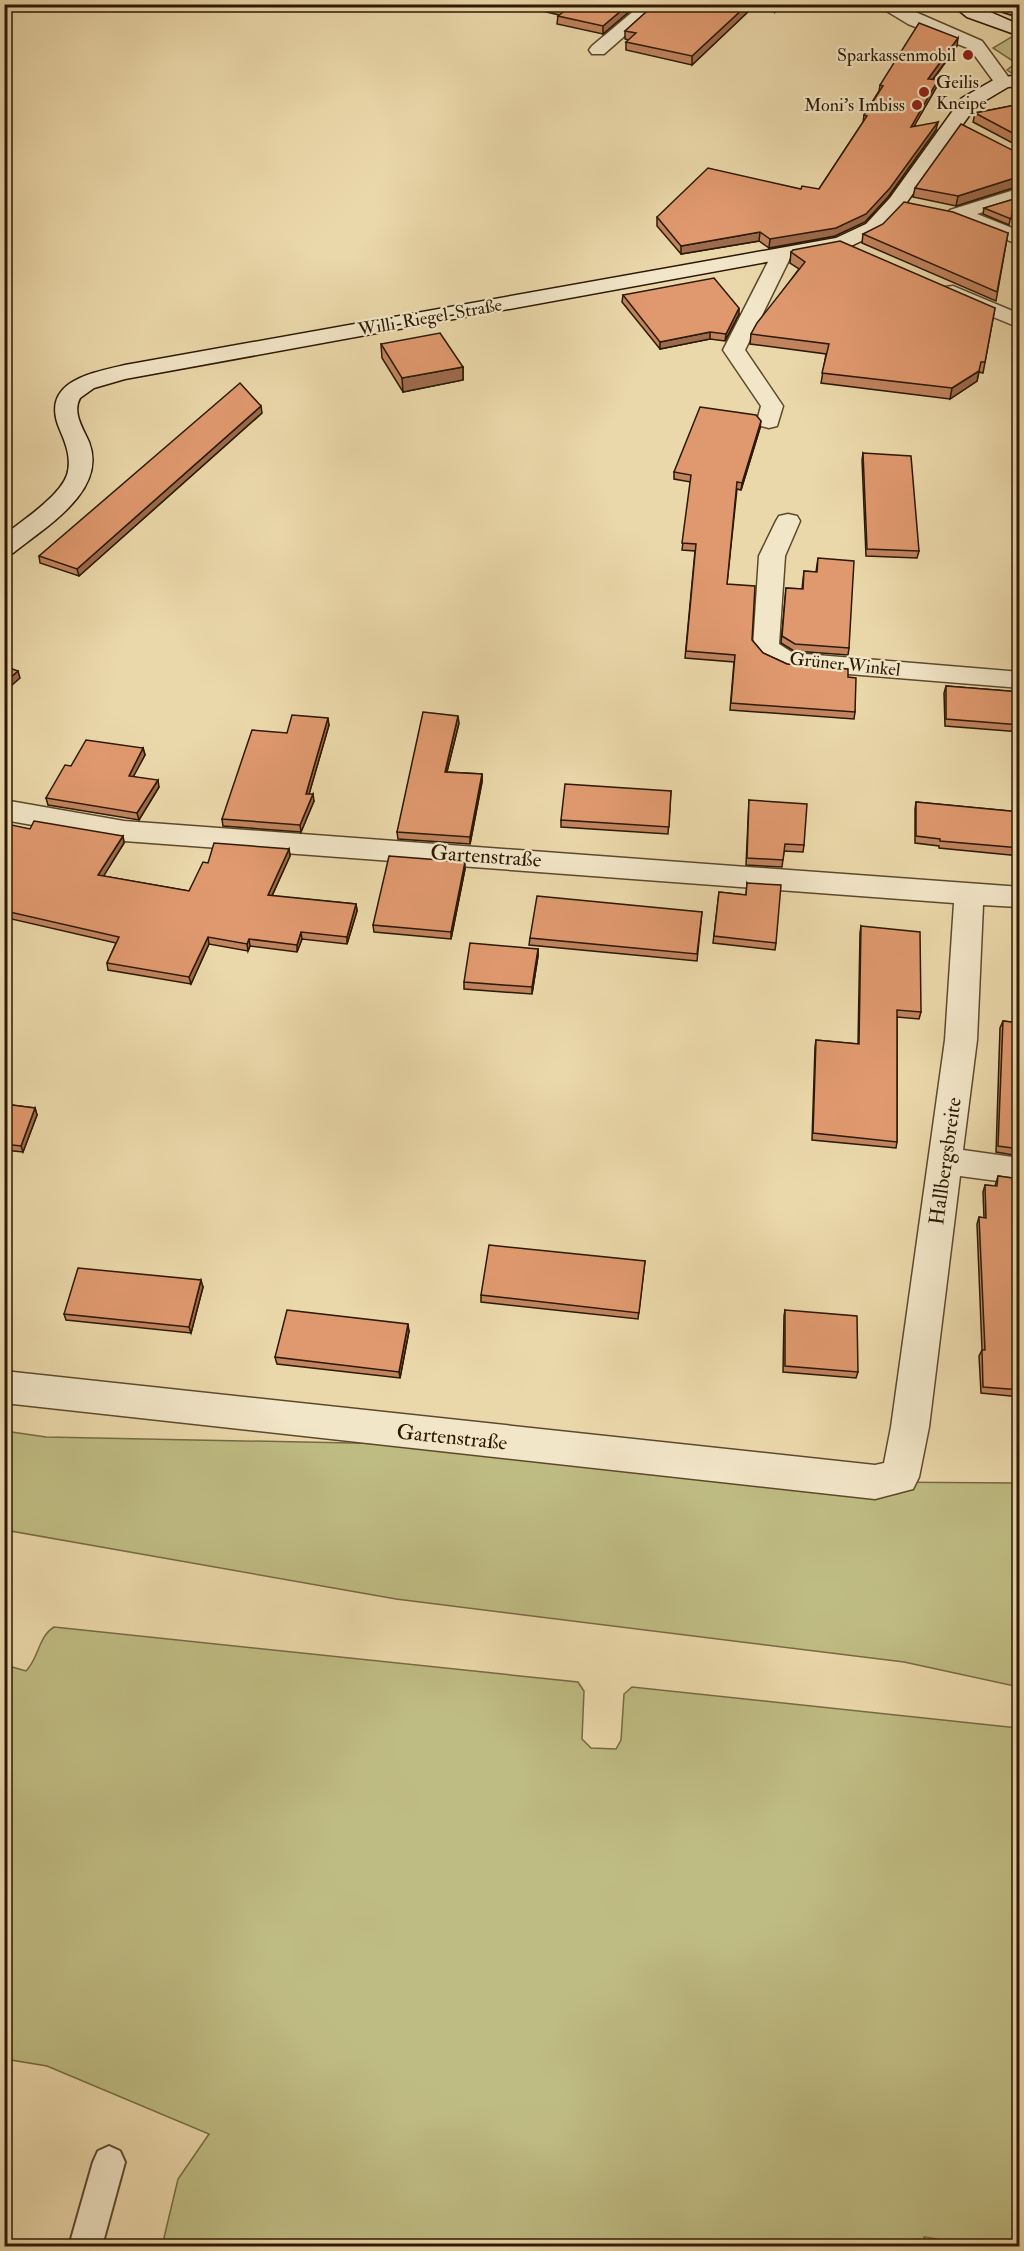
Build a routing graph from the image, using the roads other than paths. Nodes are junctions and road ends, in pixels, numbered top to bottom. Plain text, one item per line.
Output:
1 (653, 4) edge
2 (883, 4) edge
3 (959, 4) edge
4 (1020, 31) edge
5 (598, 50) dead end
6 (1011, 81) edge
7 (1020, 194) edge
8 (1020, 239) edge
9 (842, 243) junction
10 (863, 252) edge
11 (782, 254) junction
12 (936, 285) edge
13 (1020, 322) edge
14 (769, 421) dead end
15 (788, 521) dead end
16 (4, 548) edge
17 (1020, 680) edge
18 (4, 810) edge
19 (969, 894) junction
20 (1020, 897) edge
21 (944, 1161) junction
22 (1020, 1171) edge
23 (4, 1387) edge
24 (900, 1478) joint
25 (109, 2162) dead end
26 (85, 2247) edge

1 - 5 street
2 - 6 street
3 - 4 street
6 - 9 street, Willi-Riegel-Straße
7 - 8 street
9 - 10 street
9 - 11 street, Willi-Riegel-Straße
11 - 14 street
11 - 16 street, Willi-Riegel-Straße
12 - 13 street
15 - 17 street, Grüner Winkel
18 - 19 street, Gartenstraße
19 - 20 street
19 - 21 street, Hallbergsbreite
21 - 22 street
21 - 24 street, Hallbergsbreite
23 - 24 street, Gartenstraße
25 - 26 lane

